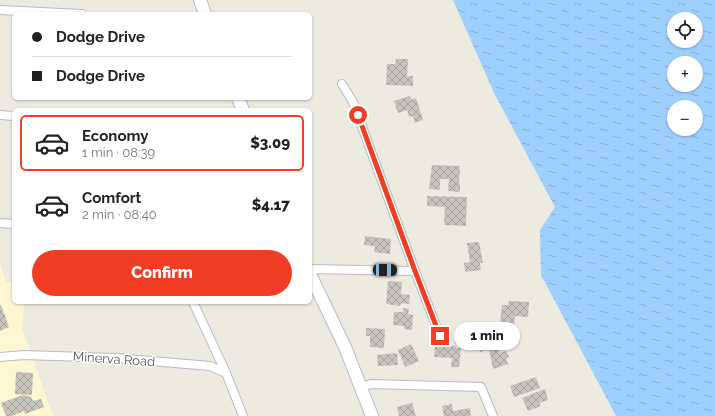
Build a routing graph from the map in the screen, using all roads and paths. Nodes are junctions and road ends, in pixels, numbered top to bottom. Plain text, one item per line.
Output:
1 (200, 0) edge
2 (0, 10) edge
3 (41, 12) edge
4 (204, 12) edge
5 (342, 84) dead end
6 (0, 115) edge
7 (12, 116) edge
8 (0, 223) edge
9 (12, 224) edge
10 (312, 269) edge
11 (415, 271) junction
12 (312, 278) edge
13 (195, 304) edge
14 (440, 336) dead end
15 (0, 357) edge
16 (226, 373) junction
17 (361, 386) junction
18 (244, 416) edge
19 (372, 416) edge
20 (493, 416) edge

1 - 4 main road
2 - 3 street
5 - 11 street
6 - 7 street
8 - 9 street
10 - 11 street
11 - 14 street
12 - 17 main road
13 - 16 street
15 - 16 street, Minerva Road
16 - 18 street
17 - 19 main road
17 - 20 street

